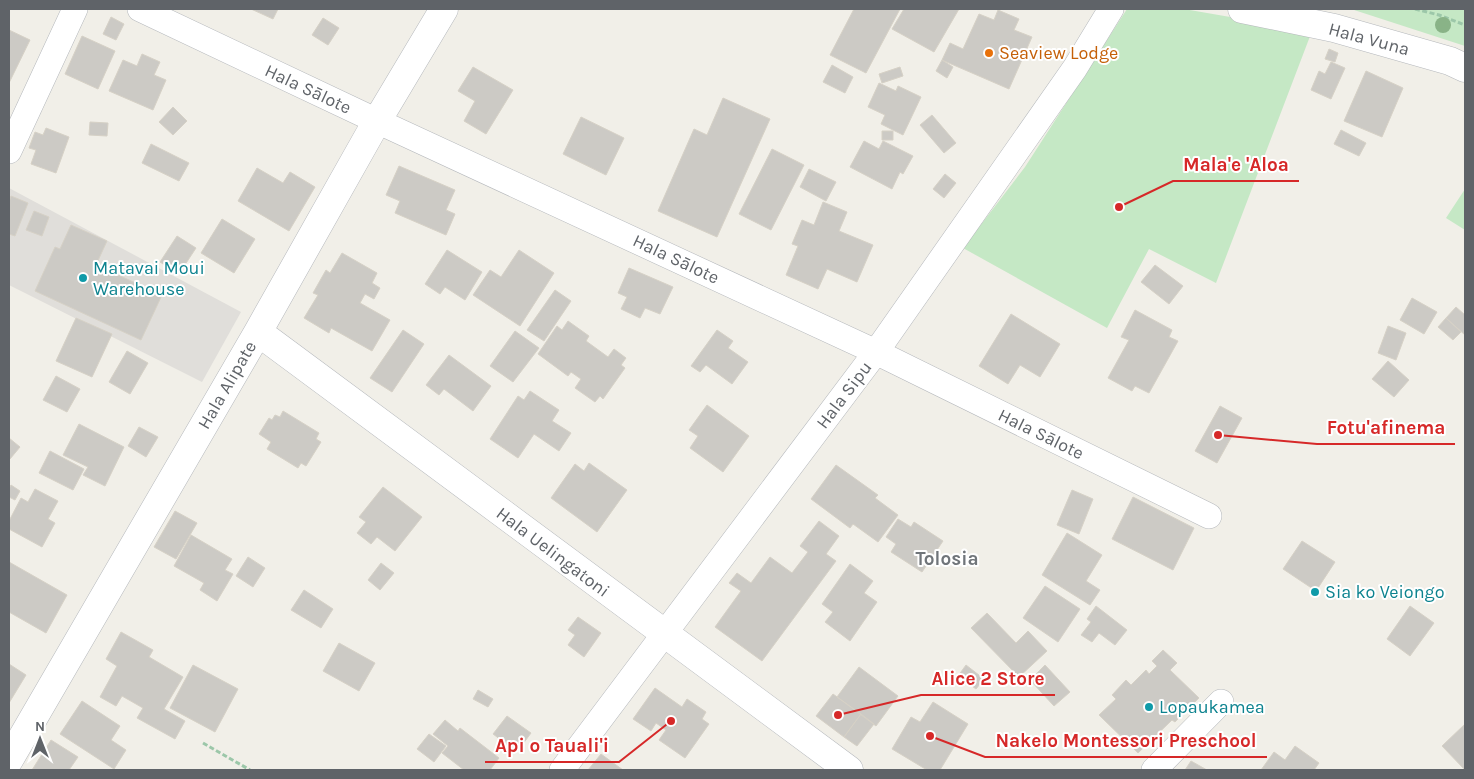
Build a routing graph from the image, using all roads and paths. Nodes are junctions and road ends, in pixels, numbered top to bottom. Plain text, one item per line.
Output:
1 (75, 9) edge
2 (140, 9) edge
3 (444, 9) edge
4 (1111, 9) edge
5 (1242, 9) edge
6 (1415, 9) edge
7 (1465, 25) edge
8 (1465, 68) edge
9 (377, 121) junction
10 (9, 151) edge
11 (258, 332) junction
12 (876, 352) junction
13 (1209, 516) dead end
14 (663, 634) junction
15 (1221, 702) dead end
16 (203, 743) dead end
17 (9, 760) edge
18 (250, 770) edge
19 (562, 770) edge
20 (848, 770) edge
21 (1154, 770) edge

1 - 10 street
2 - 9 street, Hala Sālote
3 - 9 street, Hala Alipate
4 - 12 street, Hala Sipu
5 - 8 street, Hala Vuna
6 - 7 path
9 - 11 street, Hala Alipate
9 - 12 street, Hala Sālote
11 - 14 street, Hala Uelingatoni
11 - 17 street, Hala Alipate
12 - 13 street, Hala Sālote
12 - 14 street, Hala Sipu
14 - 19 street, Hala Sipu
14 - 20 street, Hala Uelingatoni
15 - 21 street
16 - 18 path

